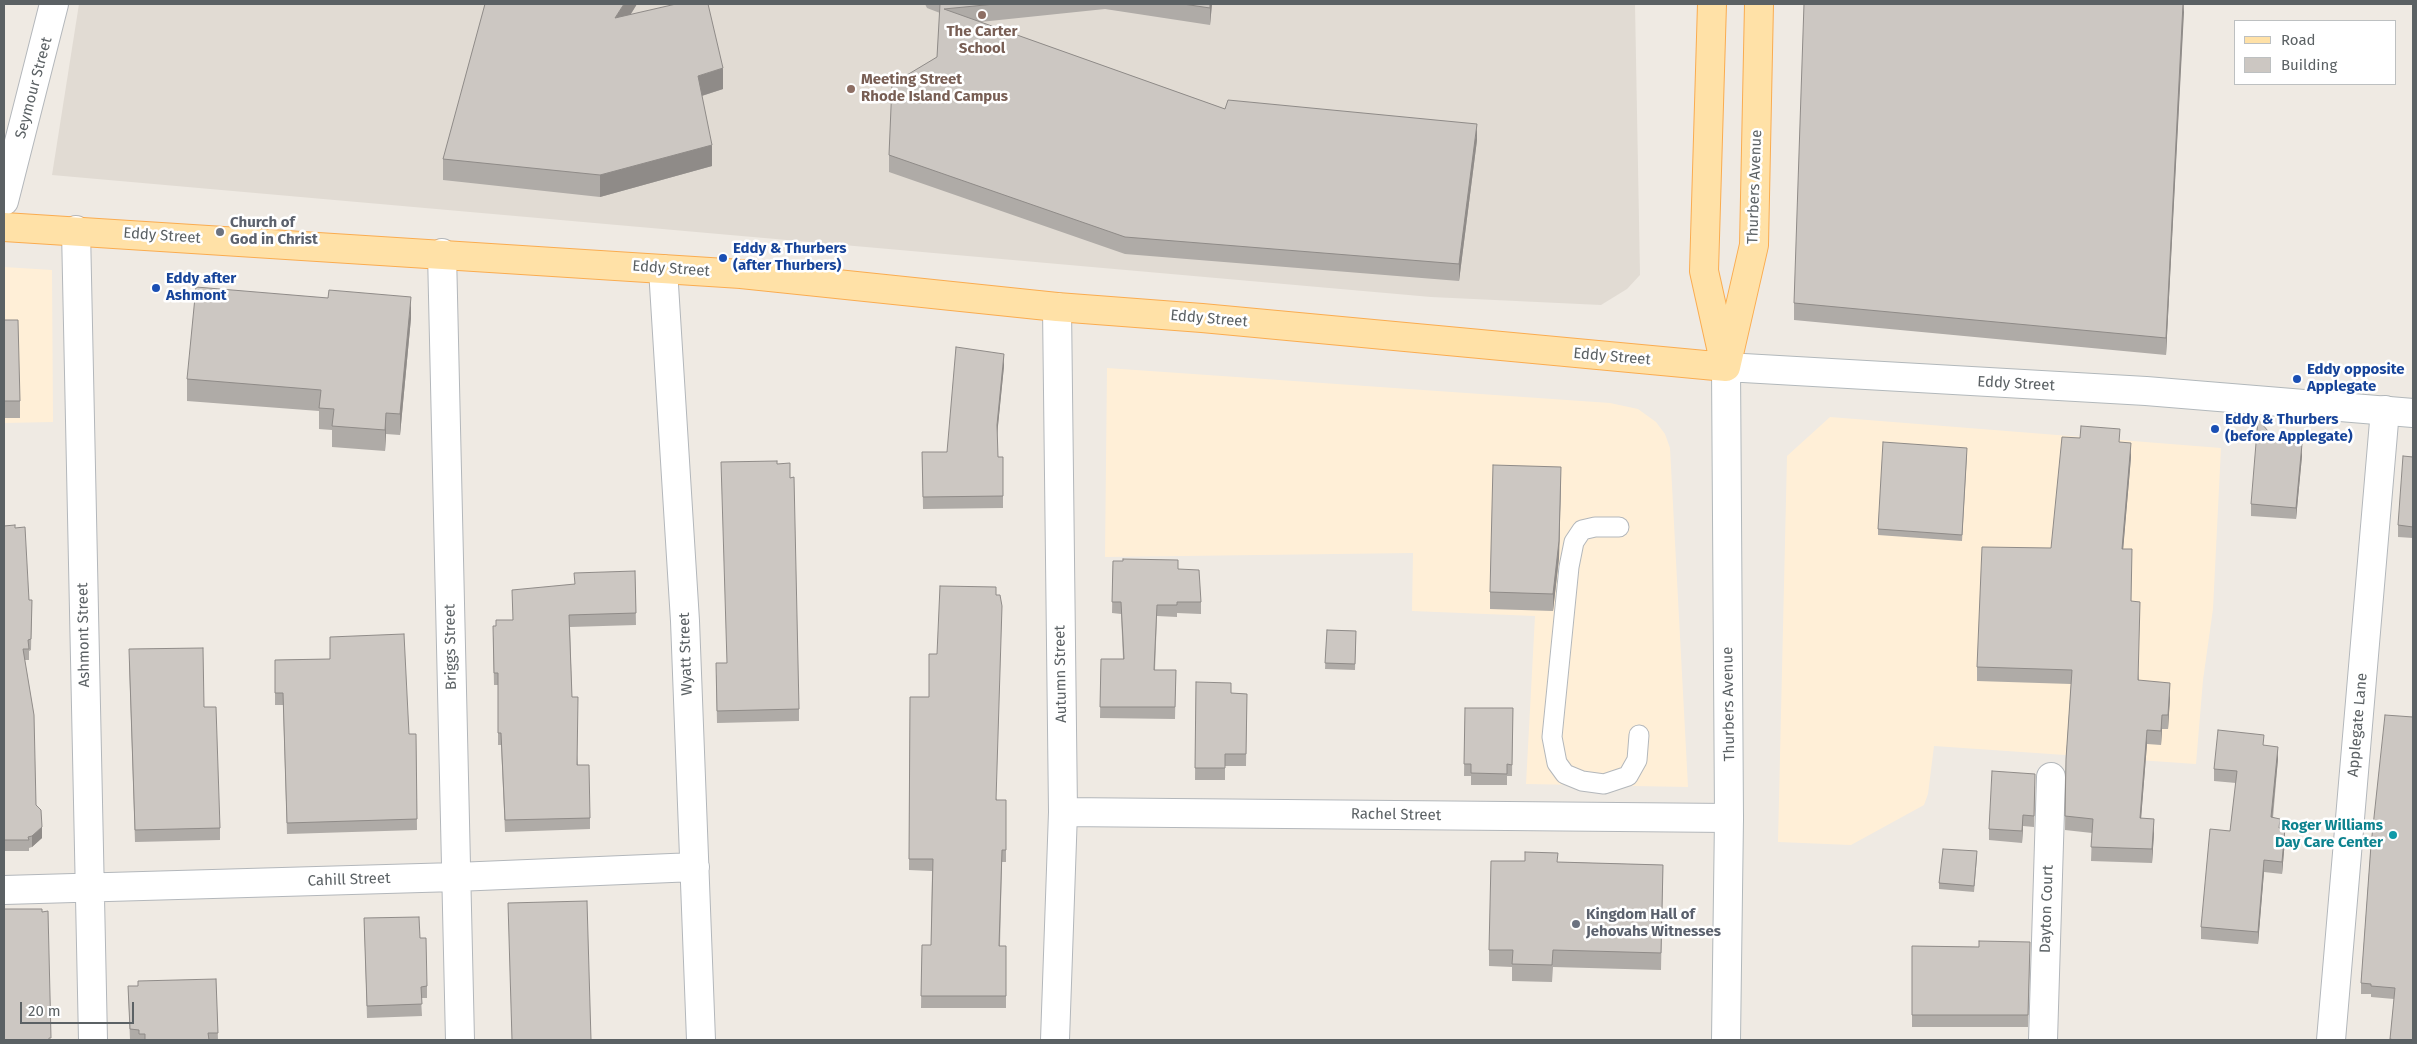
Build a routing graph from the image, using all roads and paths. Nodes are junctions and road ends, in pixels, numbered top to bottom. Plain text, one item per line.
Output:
1 (54, 4) edge
2 (1712, 4) edge
3 (1759, 4) edge
4 (4, 202) edge
5 (4, 226) edge
6 (76, 230) junction
7 (442, 253) junction
8 (663, 269) junction
9 (1057, 307) junction
10 (1726, 367) junction
11 (2386, 410) junction
12 (2413, 413) edge
13 (1619, 527) dead end
14 (1639, 735) dead end
15 (2051, 777) dead end
16 (1063, 812) junction
17 (1730, 818) junction
18 (695, 867) junction
19 (456, 877) junction
20 (89, 888) junction
21 (4, 890) edge
22 (92, 1040) edge
23 (460, 1040) edge
24 (701, 1040) edge
25 (1055, 1040) edge
26 (1726, 1040) edge
27 (2042, 1040) edge
28 (2331, 1040) edge

1 - 4 street, Seymour Street
2 - 10 main road, Thurbers Avenue
3 - 10 main road, Thurbers Avenue
5 - 6 main road, Eddy Street
6 - 7 main road, Eddy Street
6 - 20 street, Ashmont Street
7 - 8 main road, Eddy Street
7 - 19 street, Briggs Street
8 - 9 main road, Eddy Street
8 - 18 street, Wyatt Street
9 - 10 main road, Eddy Street
9 - 16 street, Autumn Street
10 - 11 street, Eddy Street
10 - 17 street, Thurbers Avenue
11 - 12 street, Eddy Street
11 - 28 street, Applegate Lane
13 - 14 lane
15 - 27 street, Dayton Court
16 - 17 street, Rachel Street
16 - 25 street, Autumn Street
17 - 26 street, Thurbers Avenue
18 - 19 street, Cahill Street
18 - 24 street, Wyatt Street
19 - 20 street, Cahill Street
19 - 23 street, Briggs Street
20 - 21 street, Cahill Street
20 - 22 street, Ashmont Street

